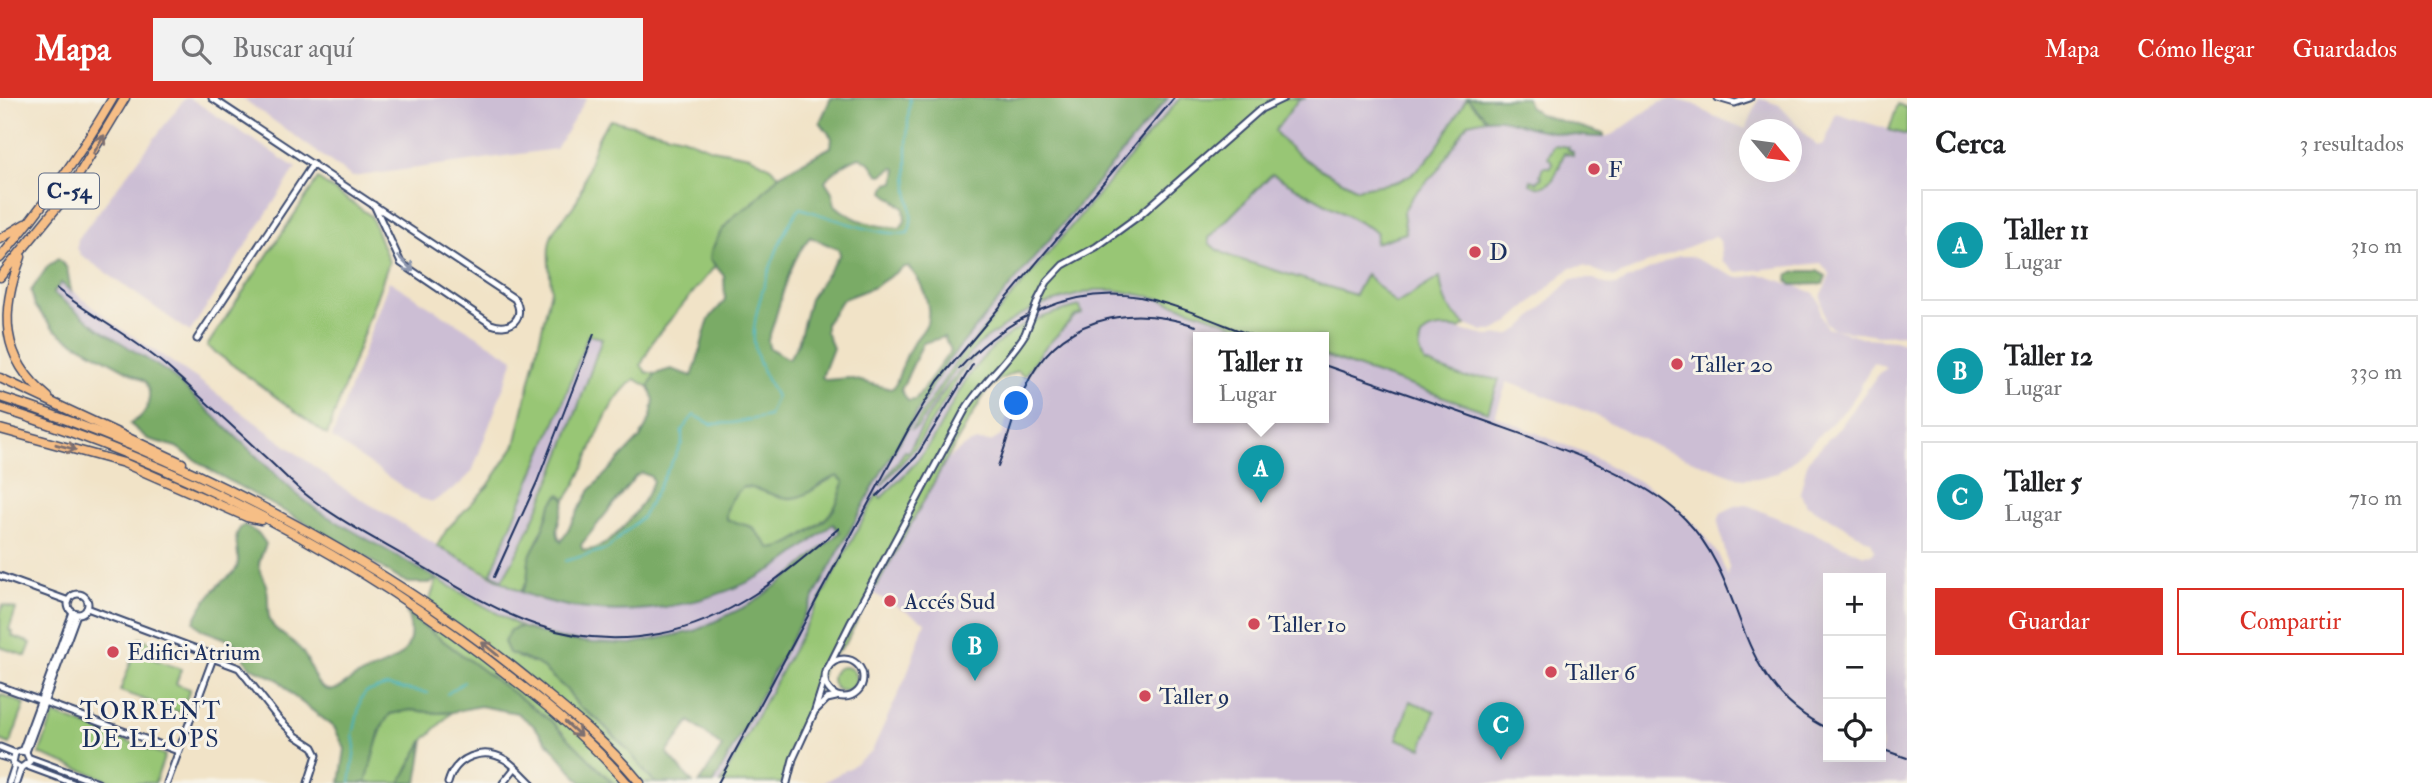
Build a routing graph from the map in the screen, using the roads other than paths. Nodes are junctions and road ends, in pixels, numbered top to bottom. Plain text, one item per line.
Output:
1 (113, 98) edge
2 (125, 98) edge
3 (212, 98) edge
4 (1283, 98) edge
5 (1718, 98) edge
6 (1750, 98) edge
7 (313, 164) junction
8 (374, 205) junction
9 (38, 213) junction
10 (0, 239) edge
11 (28, 244) junction
12 (0, 258) edge
13 (0, 277) edge
14 (197, 339) dead end
15 (0, 378) edge
16 (0, 397) edge
17 (59, 405) junction
18 (0, 408) edge
19 (0, 429) edge
20 (278, 520) junction
21 (0, 576) edge
22 (69, 601) junction
23 (87, 608) junction
24 (75, 613) junction
25 (843, 639) junction
26 (212, 658) junction
27 (848, 660) junction
28 (827, 671) junction
29 (0, 686) edge
30 (844, 697) junction
31 (42, 701) junction
32 (814, 713) junction
33 (0, 747) edge
34 (178, 751) junction
35 (23, 754) junction
36 (0, 755) edge
37 (19, 765) junction
38 (515, 768) junction
39 (9, 783) edge
40 (16, 783) edge
41 (73, 783) edge
42 (98, 783) edge
43 (167, 783) edge
44 (308, 783) edge
45 (448, 783) edge
46 (503, 783) edge
47 (531, 783) edge
48 (627, 783) edge
49 (640, 783) edge
50 (787, 783) edge

1 - 9 highway, C-54
11 -> 2 highway, C-54 / C-54
3 - 7 street
4 - 25 street, bridge
5 - 6 street
7 - 8 street
7 - 14 street
8 -> 8 street
9 - 10 highway
9 - 12 highway, C-54
11 - 13 highway, C-54 / C-54
11 - 17 highway
15 - 17 highway
16 - 20 highway
17 - 20 highway
18 - 20 highway
19 -> 20 highway
20 -> 48 highway
49 -> 20 highway
21 - 22 street
22 - 23 street
22 - 24 street
23 - 24 street
23 - 26 street
24 - 31 street
25 - 27 street
25 - 28 street
26 - 34 street
26 - 44 street
27 - 28 street
27 - 30 street
28 - 30 street
28 - 32 street
29 - 31 street
30 - 32 street
31 - 34 street
31 - 35 street
32 - 50 street
33 - 35 street
34 - 43 street
35 - 37 street
35 - 37 street
35 - 42 street
36 - 37 street
37 - 39 street
37 - 40 street
37 - 41 street
38 - 45 street
38 - 46 street
38 - 47 street

